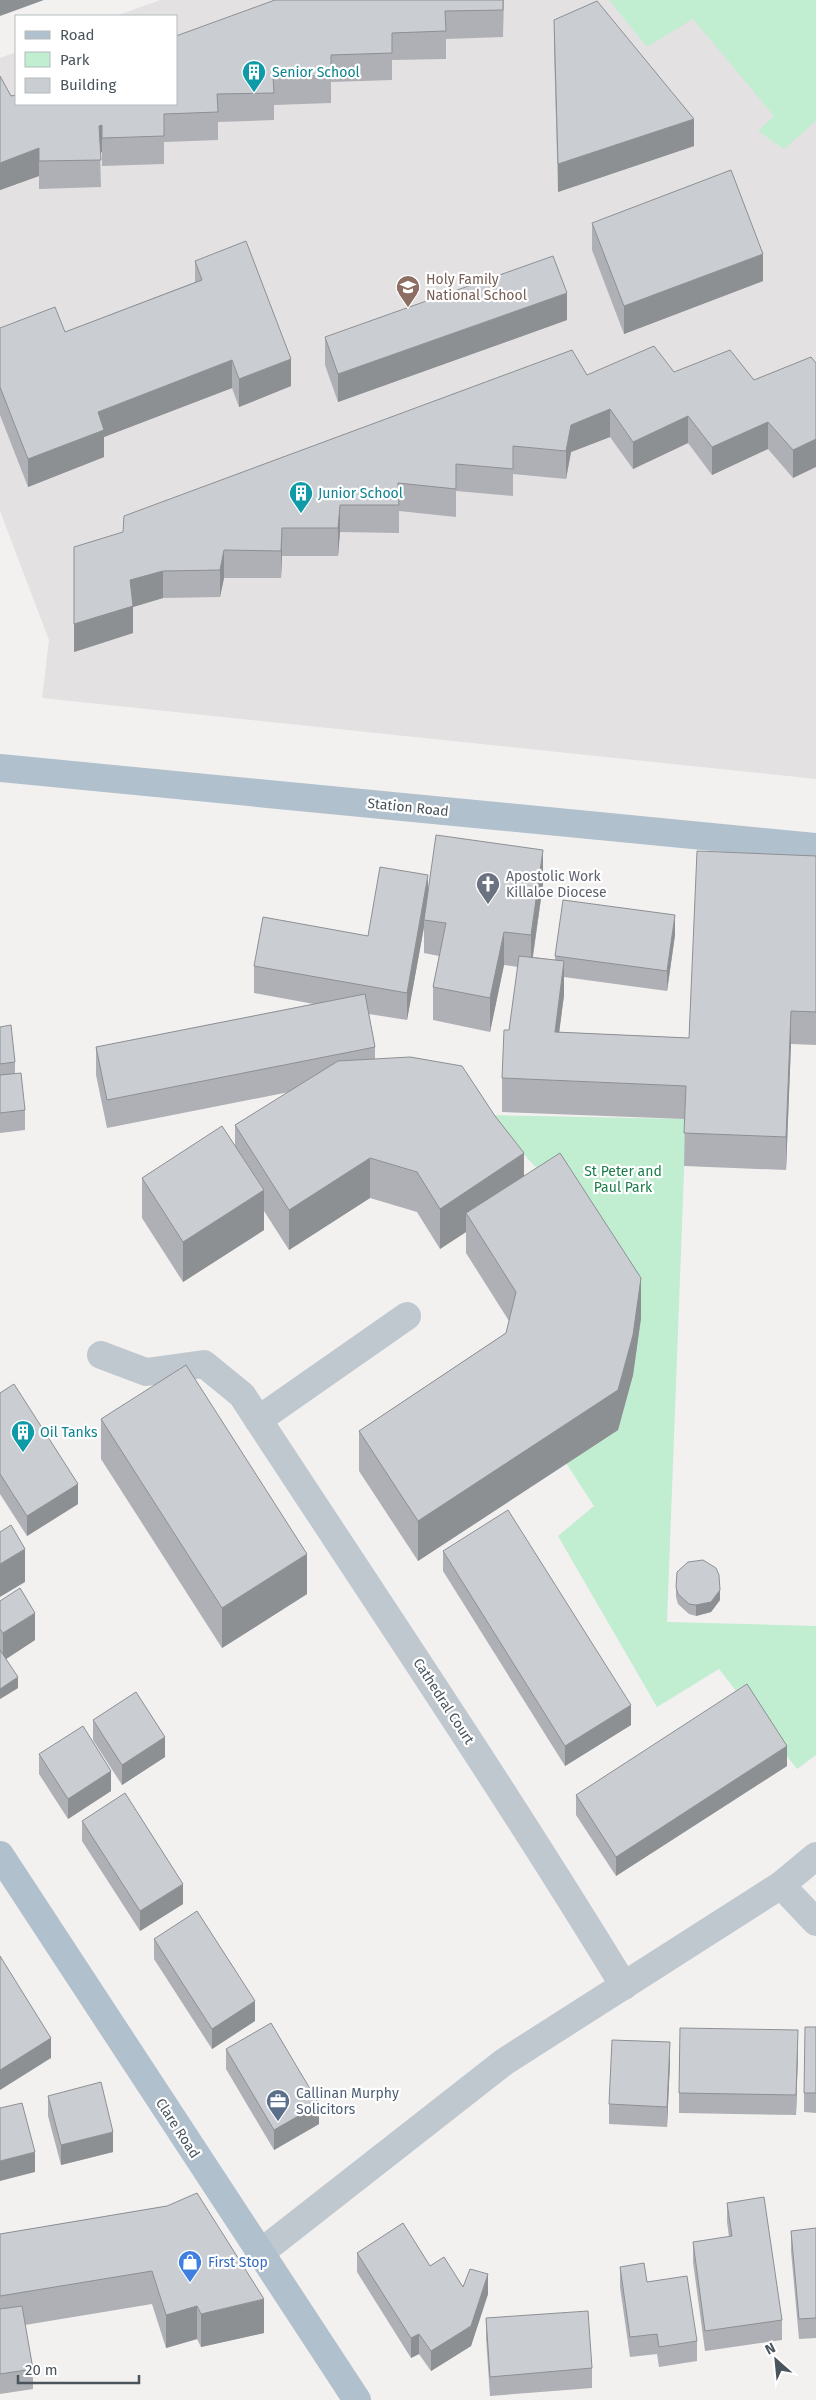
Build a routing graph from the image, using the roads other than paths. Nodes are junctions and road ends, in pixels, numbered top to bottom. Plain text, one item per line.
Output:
1 (0, 768) edge
2 (816, 848) edge
3 (407, 1316) dead end
4 (101, 1355) dead end
5 (258, 1420) junction
6 (0, 1855) edge
7 (816, 1856) edge
8 (781, 1885) junction
9 (816, 1922) edge
10 (624, 1986) junction
11 (260, 2253) junction
12 (357, 2400) edge

1 - 2 main road, Station Road
3 - 5 street
4 - 5 street, Cathedral Court
5 - 10 street, Cathedral Court
6 - 11 main road, Clare Road
7 - 8 street
8 - 9 street
8 - 10 street
10 - 11 street
11 - 12 main road, Clare Road

